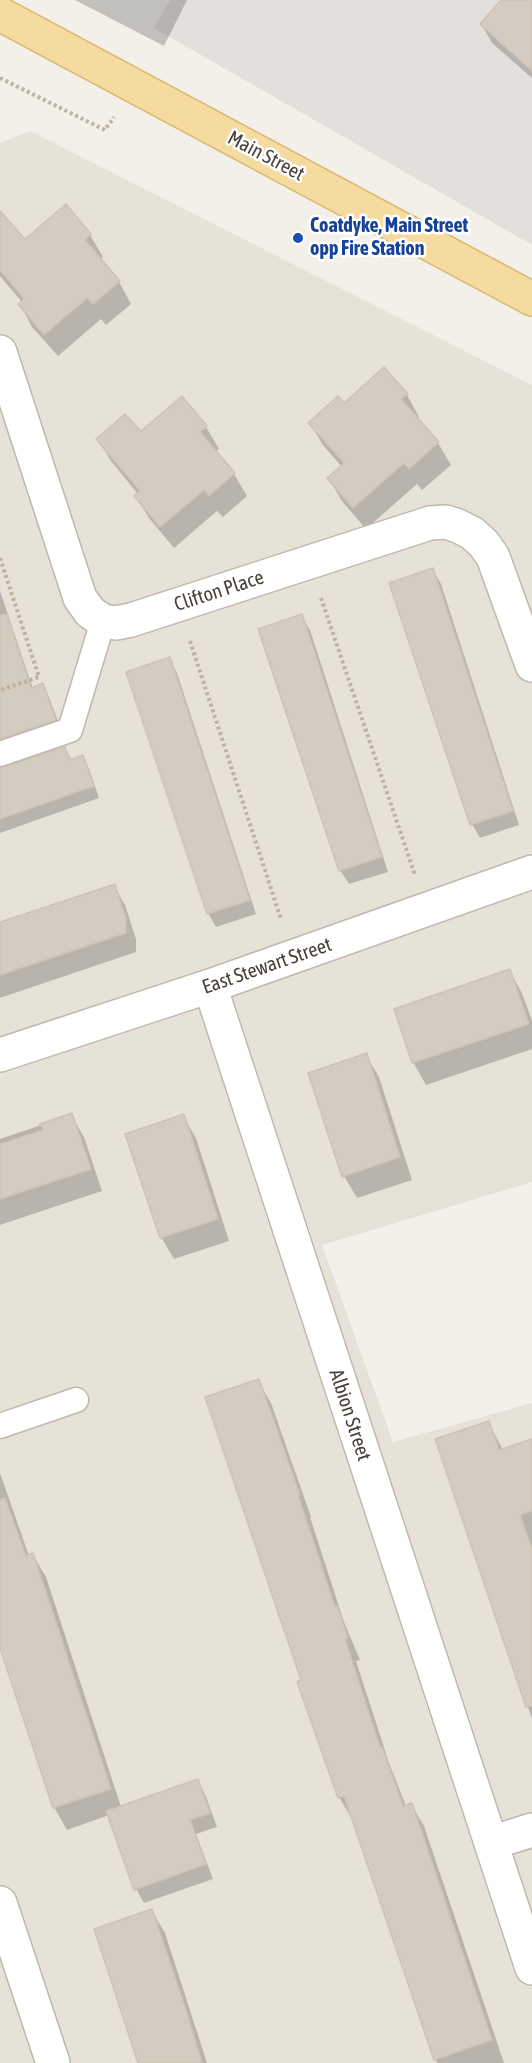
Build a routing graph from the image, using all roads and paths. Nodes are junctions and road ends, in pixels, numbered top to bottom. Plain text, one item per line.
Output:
1 (0, 14) edge
2 (0, 78) edge
3 (135, 87) junction
4 (532, 299) edge
5 (0, 352) edge
6 (0, 558) edge
7 (309, 562) junction
8 (178, 604) junction
9 (103, 621) junction
10 (532, 665) edge
11 (0, 690) edge
12 (0, 753) edge
13 (532, 872) edge
14 (427, 910) junction
15 (293, 957) junction
16 (210, 986) junction
17 (0, 1055) edge
18 (76, 1400) dead end
19 (0, 1426) edge
20 (532, 1830) edge
21 (491, 1843) junction
22 (0, 1903) edge
23 (532, 1968) edge
24 (53, 2063) edge

1 - 3 main road, Main Street
2 - 3 path
3 - 4 main road, Main Street
5 - 9 street
6 - 11 path
7 - 8 street, Clifton Place
7 - 10 street, Clifton Place
7 - 14 path
8 - 9 street, Clifton Place
8 - 15 path
9 - 12 lane
13 - 14 street, East Stewart Street
14 - 15 street, East Stewart Street
15 - 16 street, East Stewart Street
16 - 17 street, East Stewart Street
16 - 21 street, Albion Street
18 - 19 lane
20 - 21 street
21 - 23 street, Albion Street
22 - 24 street

